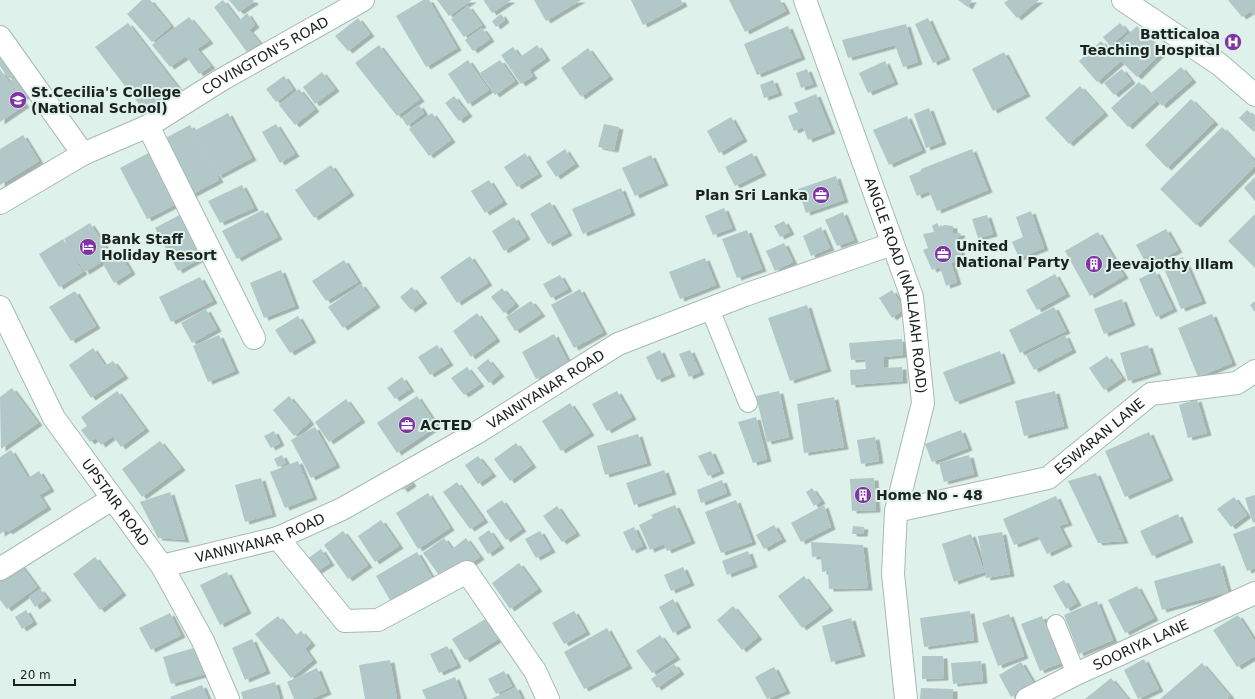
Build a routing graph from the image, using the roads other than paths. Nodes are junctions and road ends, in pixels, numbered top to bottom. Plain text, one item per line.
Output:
1 (363, 0) edge
2 (805, 0) edge
3 (1123, 0) edge
4 (0, 37) edge
5 (1255, 95) edge
6 (148, 126) junction
7 (83, 154) junction
8 (0, 203) edge
9 (892, 244) junction
10 (0, 307) edge
11 (710, 309) junction
12 (254, 338) dead end
13 (1255, 372) edge
14 (748, 403) dead end
15 (112, 499) junction
16 (896, 511) junction
17 (278, 538) junction
18 (162, 566) junction
19 (0, 569) edge
20 (1255, 594) edge
21 (1056, 624) dead end
22 (1076, 674) junction
23 (228, 699) edge
24 (548, 699) edge
25 (906, 699) edge
26 (1027, 699) edge

1 - 6 street, COVINGTON'S ROAD
2 - 9 street, ANGLE ROAD (NALLAIAH ROAD)
3 - 5 street
4 - 7 street
6 - 7 street, COVINGTON'S ROAD
6 - 12 street
7 - 8 street, COVINGTON'S ROAD
9 - 11 street, VANNIYANAR ROAD
9 - 16 street, ANGLE ROAD (NALLAIAH ROAD)
10 - 15 street, UPSTAIR ROAD
11 - 14 street
11 - 17 street, VANNIYANAR ROAD
13 - 16 street, ESWARAN LANE
15 - 18 street, UPSTAIR ROAD
15 - 19 street
16 - 25 street, ANGLE ROAD (NALLAIAH ROAD)
17 - 18 street, VANNIYANAR ROAD
17 - 24 street
18 - 23 street, UPSTAIR ROAD
20 - 22 street, SOORIYA LANE
21 - 22 street
22 - 26 street, SOORIYA LANE

